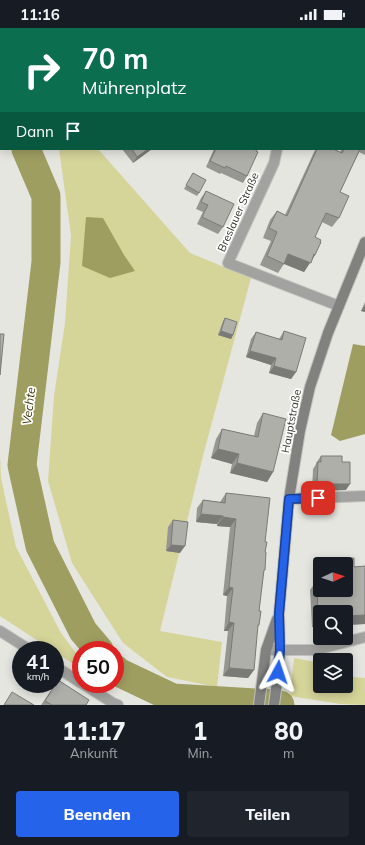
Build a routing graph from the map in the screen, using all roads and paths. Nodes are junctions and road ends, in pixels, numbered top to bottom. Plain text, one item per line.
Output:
1 (277, 150) edge
2 (365, 242) edge
3 (339, 306) junction
4 (365, 496) edge
5 (289, 499) junction
6 (279, 614) junction
7 (0, 631) edge
8 (365, 637) edge
9 (16, 641) edge
10 (266, 650) junction
11 (280, 650) junction
12 (98, 693) edge
13 (118, 705) edge
14 (259, 705) edge
15 (274, 705) edge

1 - 3 street, Breslauer Straße
2 - 3 main road, Hauptstraße
3 - 5 main road, Hauptstraße
4 - 5 street
5 - 6 main road, Hauptstraße
6 - 10 main road, Hauptstraße
6 - 11 main road, Hauptstraße
7 - 9 street
8 - 11 street
10 - 11 street
10 - 14 main road, Hauptstraße
11 - 15 main road, Hauptstraße
12 - 13 street

